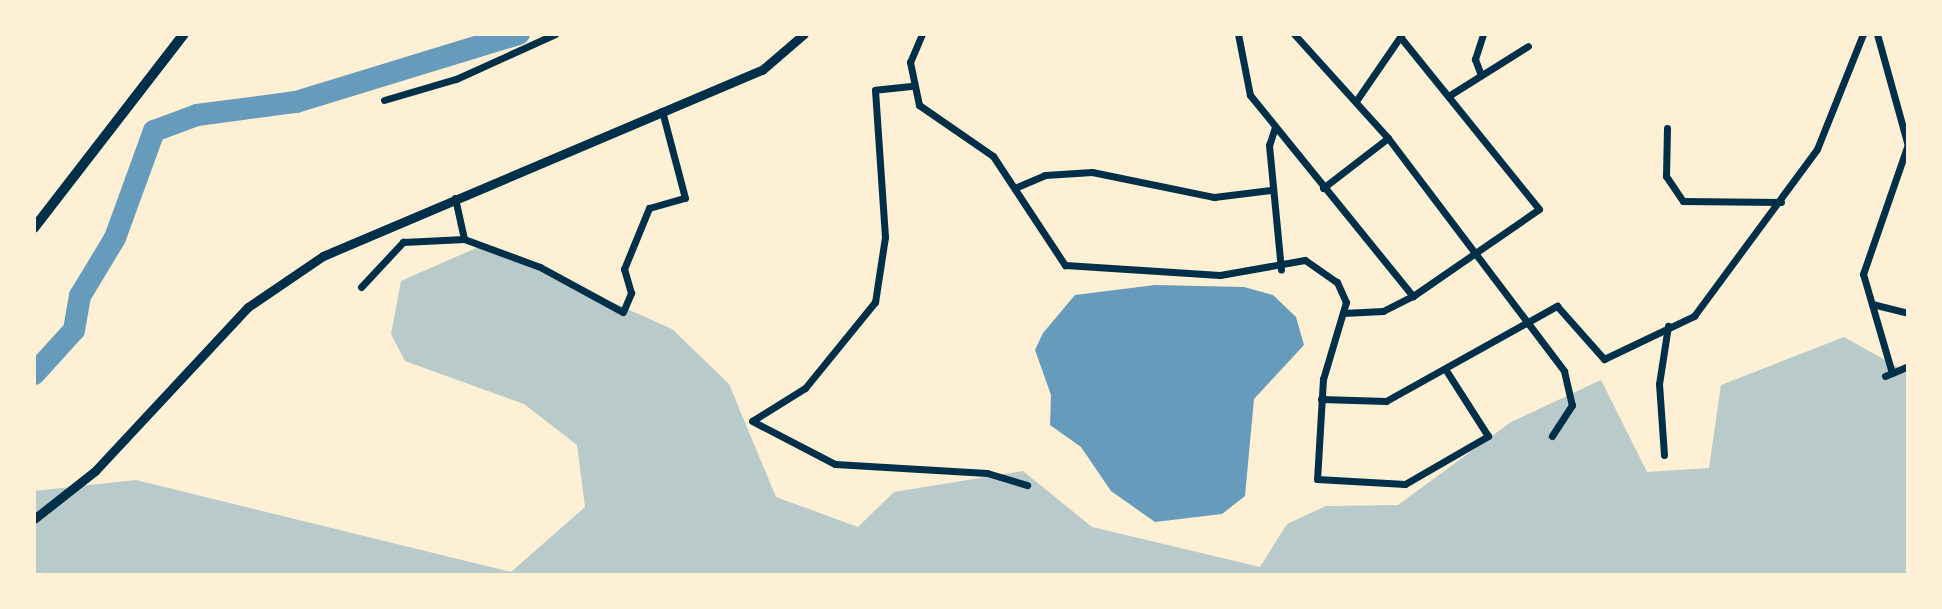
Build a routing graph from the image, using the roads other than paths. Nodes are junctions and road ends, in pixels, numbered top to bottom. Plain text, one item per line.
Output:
1 (184, 34) edge
2 (555, 34) edge
3 (804, 34) edge
4 (922, 34) edge
5 (1238, 34) edge
6 (1294, 34) edge
7 (1483, 34) edge
8 (1863, 34) edge
9 (1877, 34) edge
10 (1401, 36) edge
11 (1528, 46) dead end
12 (1481, 75) junction
13 (911, 86) junction
14 (1450, 95) junction
15 (384, 100) dead end
16 (1356, 101) junction
17 (662, 111) junction
18 (1275, 127) junction
19 (1667, 128) dead end
20 (1388, 138) junction
21 (1908, 145) edge
22 (1017, 187) junction
23 (1323, 188) junction
24 (1271, 190) junction
25 (455, 196) junction
26 (1781, 202) junction
27 (34, 228) edge
28 (464, 239) junction
29 (1480, 254) junction
30 (1281, 269) junction
31 (361, 287) dead end
32 (1413, 296) junction
33 (1872, 304) junction
34 (1343, 313) junction
35 (1908, 313) edge
36 (1528, 323) junction
37 (1668, 326) junction
38 (1908, 366) edge
39 (1447, 372) junction
40 (1321, 399) junction
41 (1552, 436) dead end
42 (1664, 455) dead end
43 (1027, 485) dead end
44 (34, 519) edge

1 - 27 main road
2 - 15 street
3 - 17 street
4 - 13 street
5 - 18 street
6 - 16 street
7 - 12 street
8 - 26 street
9 - 21 street
10 - 14 street
10 - 16 street
11 - 12 street
12 - 14 street
13 - 22 street
13 - 43 street
14 - 29 street
16 - 20 street
17 - 25 street
17 - 28 street
18 - 23 street
18 - 24 street
19 - 26 street
20 - 23 street
20 - 29 street
21 - 33 street
22 - 24 street
22 - 30 street
23 - 32 street
24 - 30 street
25 - 28 street
25 - 44 street
26 - 37 street
28 - 31 street
29 - 32 street
29 - 36 street
30 - 34 street
32 - 34 street
33 - 35 street
33 - 38 street
34 - 40 street
36 - 37 street
36 - 39 street
36 - 41 street
37 - 42 street
39 - 40 street
39 - 40 street

